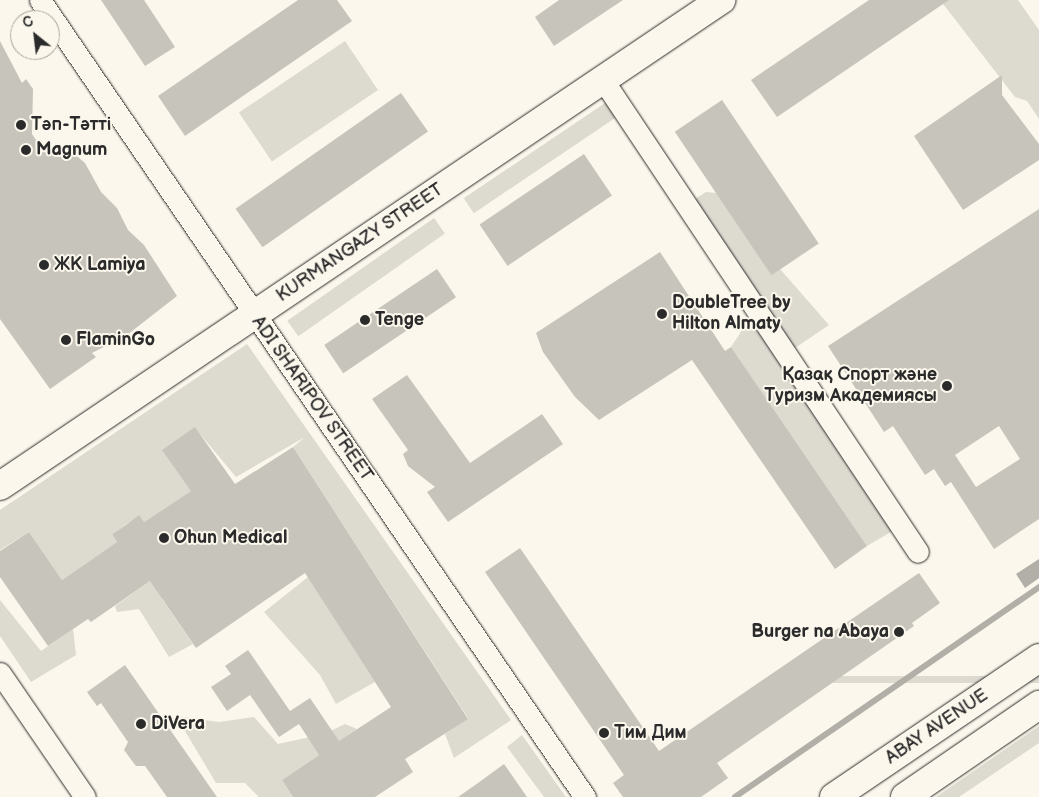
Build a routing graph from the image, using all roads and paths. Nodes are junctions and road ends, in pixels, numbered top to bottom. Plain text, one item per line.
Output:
1 (40, 0) edge
2 (721, 0) edge
3 (603, 80) junction
4 (254, 315) junction
5 (0, 486) edge
6 (918, 552) dead end
7 (1039, 658) edge
8 (0, 673) edge
9 (1039, 705) edge
10 (85, 797) edge
11 (585, 797) edge
12 (834, 797) edge
13 (905, 797) edge

1 - 4 street, ADI SHARIPOV STREET
2 - 3 street, KURMANGAZY STREET
3 - 4 street, KURMANGAZY STREET
3 - 6 street
4 - 5 street, KURMANGAZY STREET
4 - 11 street, ADI SHARIPOV STREET
7 - 12 street, ABAY AVENUE
8 - 10 street
9 - 13 street

